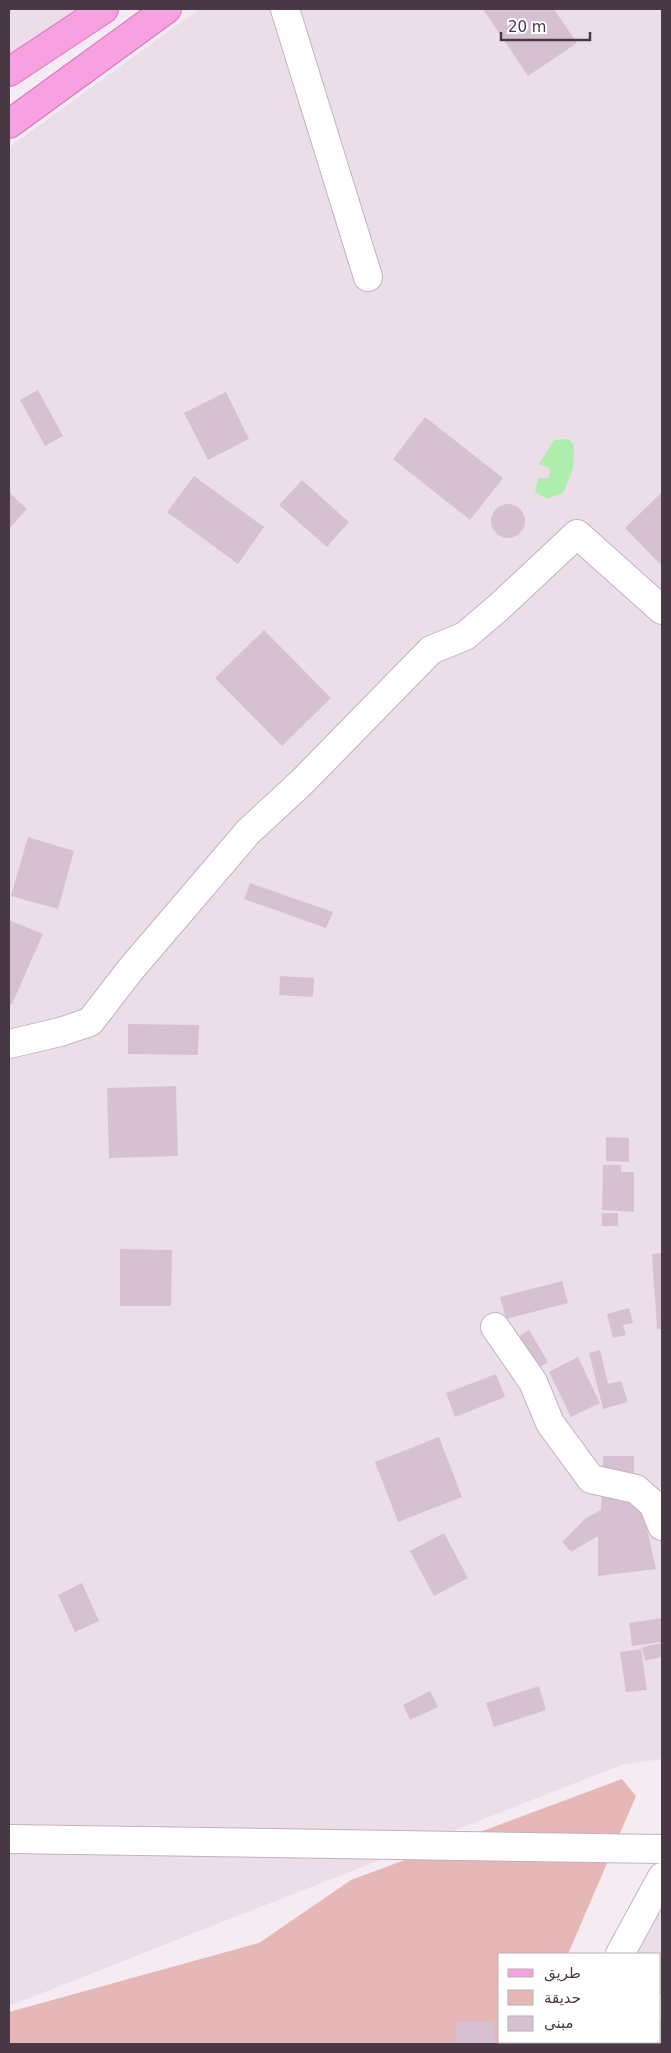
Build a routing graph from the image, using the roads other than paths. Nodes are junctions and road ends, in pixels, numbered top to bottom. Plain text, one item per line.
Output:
1 (104, 9) edge
2 (167, 9) edge
3 (285, 9) edge
4 (9, 72) edge
5 (9, 124) edge
6 (368, 277) dead end
7 (662, 610) edge
8 (9, 1044) edge
9 (495, 1327) dead end
10 (662, 1526) edge
11 (9, 1839) edge
12 (662, 1849) edge
13 (662, 1878) edge
14 (621, 1953) edge

1 - 4 main road
2 - 5 main road
3 - 6 street
7 - 8 street
9 - 10 street
11 - 12 street
13 - 14 street

